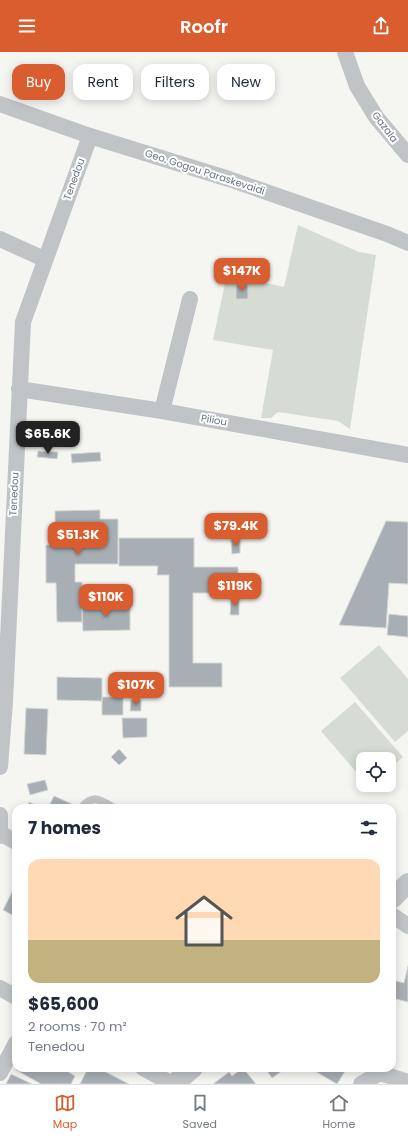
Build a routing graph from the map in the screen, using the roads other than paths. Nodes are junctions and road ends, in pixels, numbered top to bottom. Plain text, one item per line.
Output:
1 (345, 52) edge
2 (0, 104) edge
3 (90, 136) junction
4 (408, 155) edge
5 (0, 239) edge
6 (408, 243) edge
7 (44, 259) junction
8 (190, 299) dead end
9 (19, 389) junction
10 (162, 411) junction
11 (408, 455) edge
12 (3, 702) edge
13 (0, 767) edge
14 (85, 804) edge
15 (107, 804) edge
16 (0, 815) edge
17 (0, 833) edge
18 (0, 836) edge
19 (12, 840) edge
20 (408, 883) edge
21 (396, 894) edge
22 (396, 918) edge
23 (408, 926) edge
24 (0, 988) edge
25 (12, 995) edge
26 (12, 1050) edge
27 (150, 1072) edge
28 (187, 1072) edge
29 (0, 1073) edge
30 (408, 1082) edge
31 (173, 1084) edge
32 (361, 1084) edge

1 - 4 street, Gazala
2 - 3 street, Geo. Gogou Paraskevaidi
3 - 6 street, Geo. Gogou Paraskevaidi
3 - 7 street, Tenedou
5 - 7 street
7 - 9 street, Tenedou
8 - 10 street
9 - 10 street, Piliou
9 - 12 street, Tenedou
10 - 11 street, Piliou
12 - 13 street, Tenedou
14 - 15 lane
16 - 17 street
17 - 18 street
17 - 19 street
20 - 21 street
22 - 23 street
24 - 25 street
26 - 29 street
27 - 31 street
28 - 31 street
30 - 32 street

